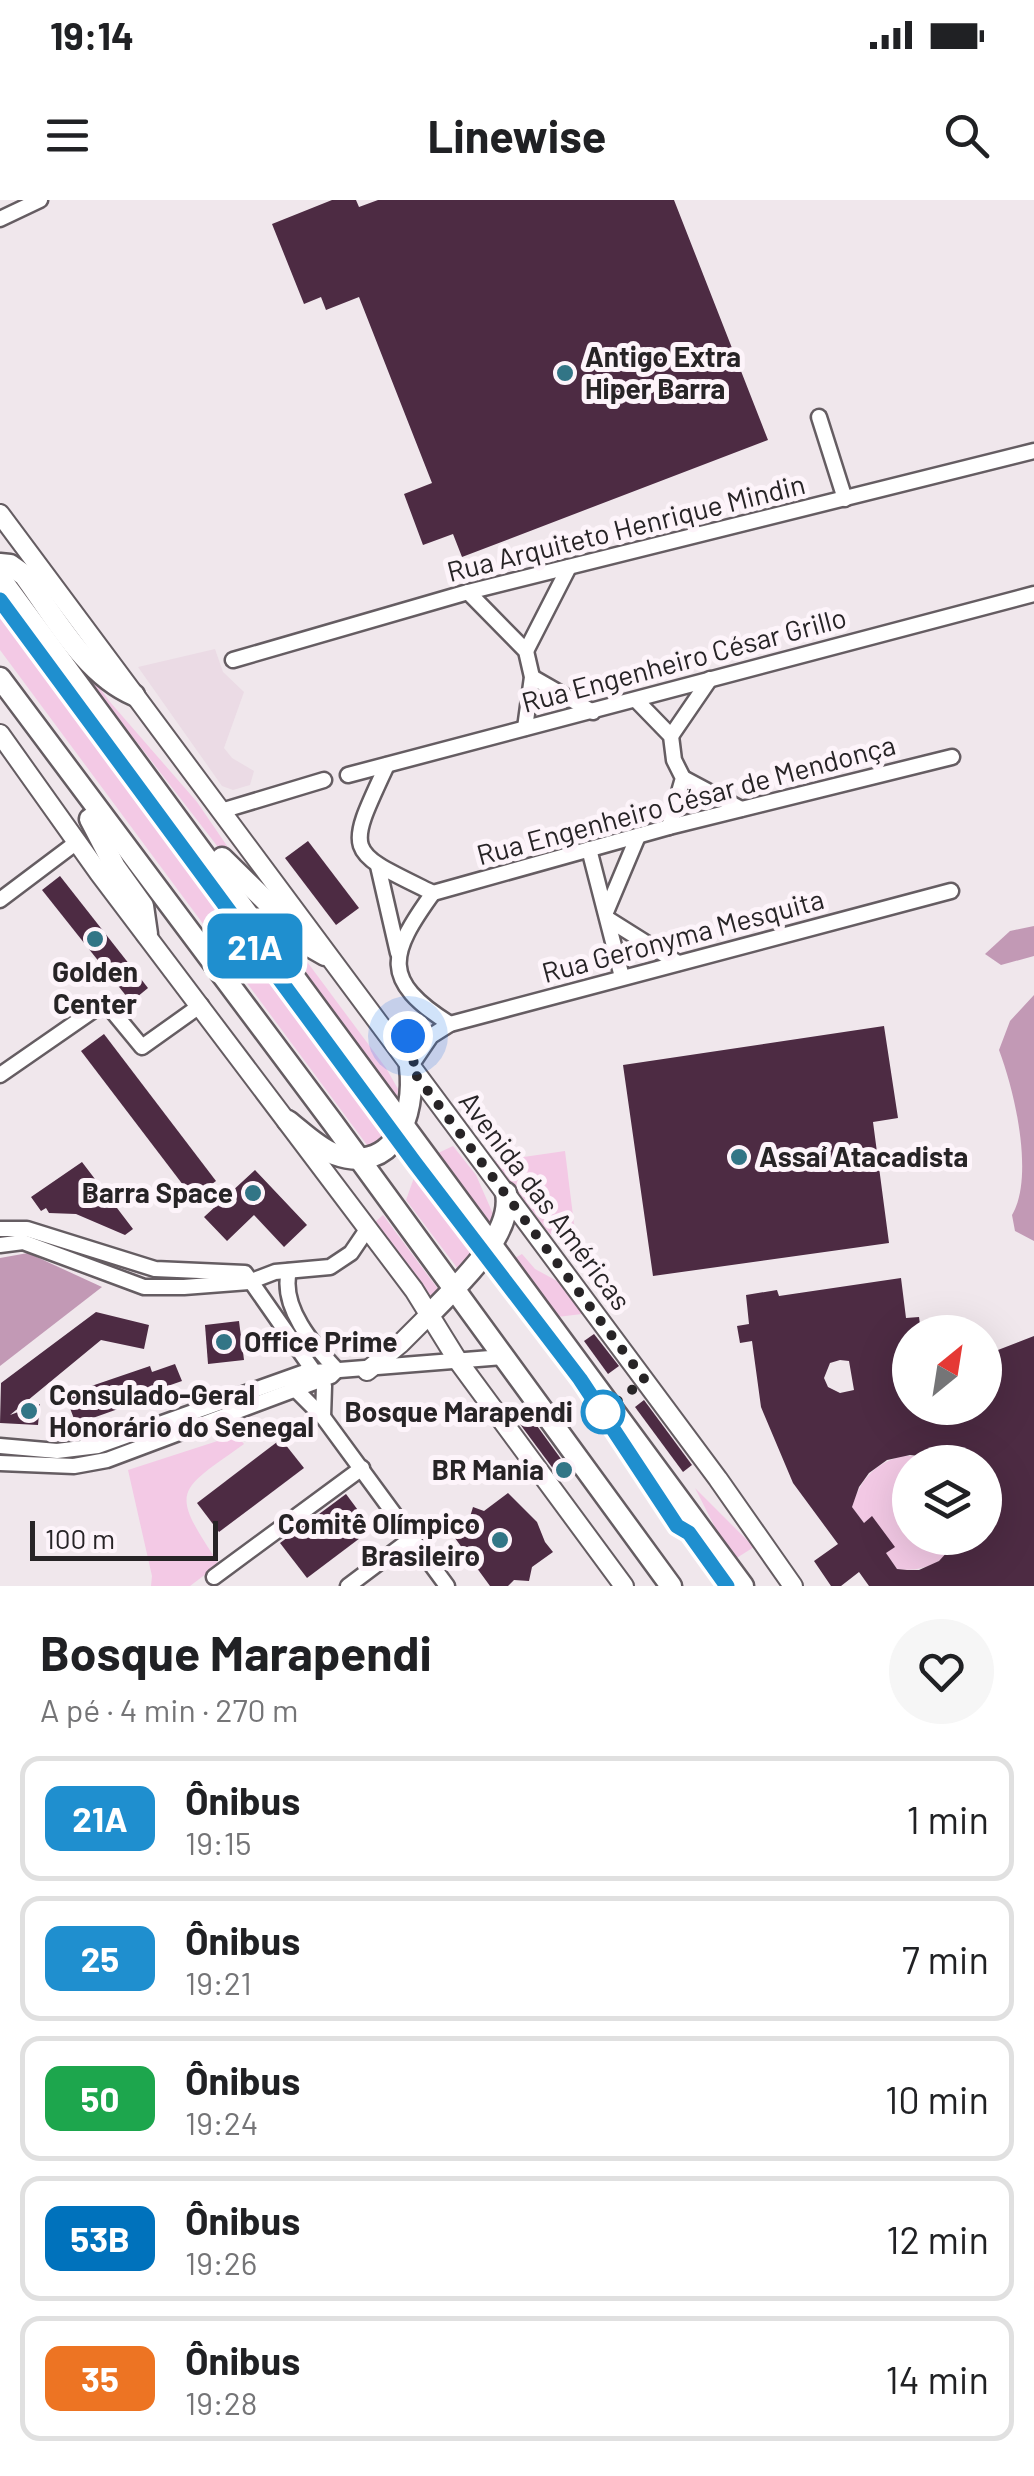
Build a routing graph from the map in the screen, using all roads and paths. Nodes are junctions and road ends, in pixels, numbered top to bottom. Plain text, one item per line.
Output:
1 (40, 200) edge
2 (0, 218) edge
3 (819, 416) dead end
4 (1034, 451) edge
5 (845, 499) junction
6 (0, 514) edge
7 (0, 564) edge
8 (568, 568) junction
9 (0, 578) edge
10 (468, 592) junction
11 (1034, 594) edge
12 (526, 651) junction
13 (233, 660) dead end
14 (0, 678) edge
15 (532, 678) junction
16 (710, 679) junction
17 (134, 695) junction
18 (636, 700) junction
19 (593, 712) junction
20 (525, 728) junction
21 (0, 734) edge
22 (671, 736) junction
23 (952, 757) dead end
24 (387, 765) junction
25 (348, 775) dead end
26 (682, 778) junction
27 (324, 780) dead end
28 (156, 787) junction
29 (84, 794) junction
30 (740, 810) junction
31 (220, 811) junction
32 (670, 827) junction
33 (638, 836) junction
34 (77, 842) junction
35 (589, 849) junction
36 (378, 866) junction
37 (951, 890) dead end
38 (433, 894) junction
39 (0, 900) edge
40 (607, 916) junction
41 (147, 934) junction
42 (326, 954) junction
43 (398, 954) junction
44 (678, 964) junction
45 (622, 977) junction
46 (200, 1005) junction
47 (450, 1024) junction
48 (386, 1035) junction
49 (431, 1036) junction
50 (410, 1067) junction
51 (0, 1076) edge
52 (288, 1121) junction
53 (403, 1124) junction
54 (356, 1156) junction
55 (506, 1194) junction
56 (368, 1228) junction
57 (0, 1229) edge
58 (0, 1244) edge
59 (490, 1244) junction
60 (289, 1270) junction
61 (249, 1282) junction
62 (453, 1289) junction
63 (429, 1315) junction
64 (503, 1357) junction
65 (458, 1361) junction
66 (337, 1370) junction
67 (367, 1370) junction
68 (318, 1376) junction
69 (290, 1384) junction
70 (322, 1417) junction
71 (6, 1446) edge
72 (8, 1464) edge
73 (362, 1468) junction
74 (412, 1538) junction
75 (214, 1578) dead end
76 (348, 1586) edge
77 (447, 1586) edge
78 (624, 1586) edge
79 (671, 1586) edge
80 (744, 1586) edge
81 (793, 1586) edge

1 - 2 street
3 - 5 street
4 - 5 street, Rua Arquiteto Henrique Mindin
5 - 8 street, Rua Arquiteto Henrique Mindin
6 - 17 main road, Avenida das Américas
7 - 17 highway
8 - 10 street, Rua Arquiteto Henrique Mindin
8 - 12 street
9 - 28 highway
10 - 12 street
10 - 13 street, Rua Arquiteto Henrique Mindin
11 - 16 street, Rua Engenheiro César Grillo
12 - 15 street
14 - 29 highway
15 - 19 street
15 - 20 street
16 - 18 street, Rua Engenheiro César Grillo
16 - 22 street
17 - 31 main road, Avenida das Américas
18 - 19 street, Rua Engenheiro César Grillo
18 - 22 street
19 - 20 street, Rua Engenheiro César Grillo
20 - 24 street, Rua Engenheiro César Grillo
21 - 34 main road
22 - 26 street
23 - 30 street, Rua Engenheiro César de Mendonça
24 - 25 street, Rua Engenheiro César Grillo
24 - 36 street
26 - 30 street
26 - 32 street
27 - 31 street
28 - 42 highway
28 - 53 highway
29 - 41 highway
29 - 54 highway
30 - 32 street, Rua Engenheiro César de Mendonça
31 - 42 main road, Avenida das Américas
32 - 33 street, Rua Engenheiro César de Mendonça
33 - 35 street, Rua Engenheiro César de Mendonça
33 - 40 street
34 - 39 street
34 - 41 main road
35 - 38 street, Rua Engenheiro César de Mendonça
35 - 40 street
36 - 38 street
36 - 43 street
37 - 44 street, Rua Geronyma Mesquita
38 - 43 street
40 - 44 street
40 - 45 street
41 - 46 main road
42 - 48 main road, Avenida das Américas
43 - 47 street
44 - 45 street, Rua Geronyma Mesquita
45 - 47 street, Rua Geronyma Mesquita
46 - 51 street
46 - 52 main road
47 - 49 street, Rua Geronyma Mesquita
48 - 49 street
48 - 50 main road, Avenida das Américas
49 - 50 street, Rua Geronyma Mesquita
50 - 53 highway
50 - 55 main road, Avenida das Américas
52 - 54 highway
52 - 56 main road
53 - 54 highway
53 - 59 highway
54 - 62 highway
55 - 59 highway
55 - 81 main road, Avenida das Américas
56 - 60 street
56 - 63 main road
57 - 61 street
58 - 61 street
59 - 62 highway
59 - 80 highway
60 - 61 street
60 - 66 street
61 - 68 street
62 - 63 highway
62 - 64 highway
63 - 65 main road
63 - 67 main road
64 - 65 street
64 - 79 highway
65 - 67 street
65 - 78 main road
66 - 67 street
66 - 68 street
68 - 69 street
68 - 70 street
69 - 70 street
69 - 71 street
69 - 72 street
70 - 73 street
71 - 72 street
73 - 74 street
73 - 75 street
74 - 76 street
74 - 77 street

